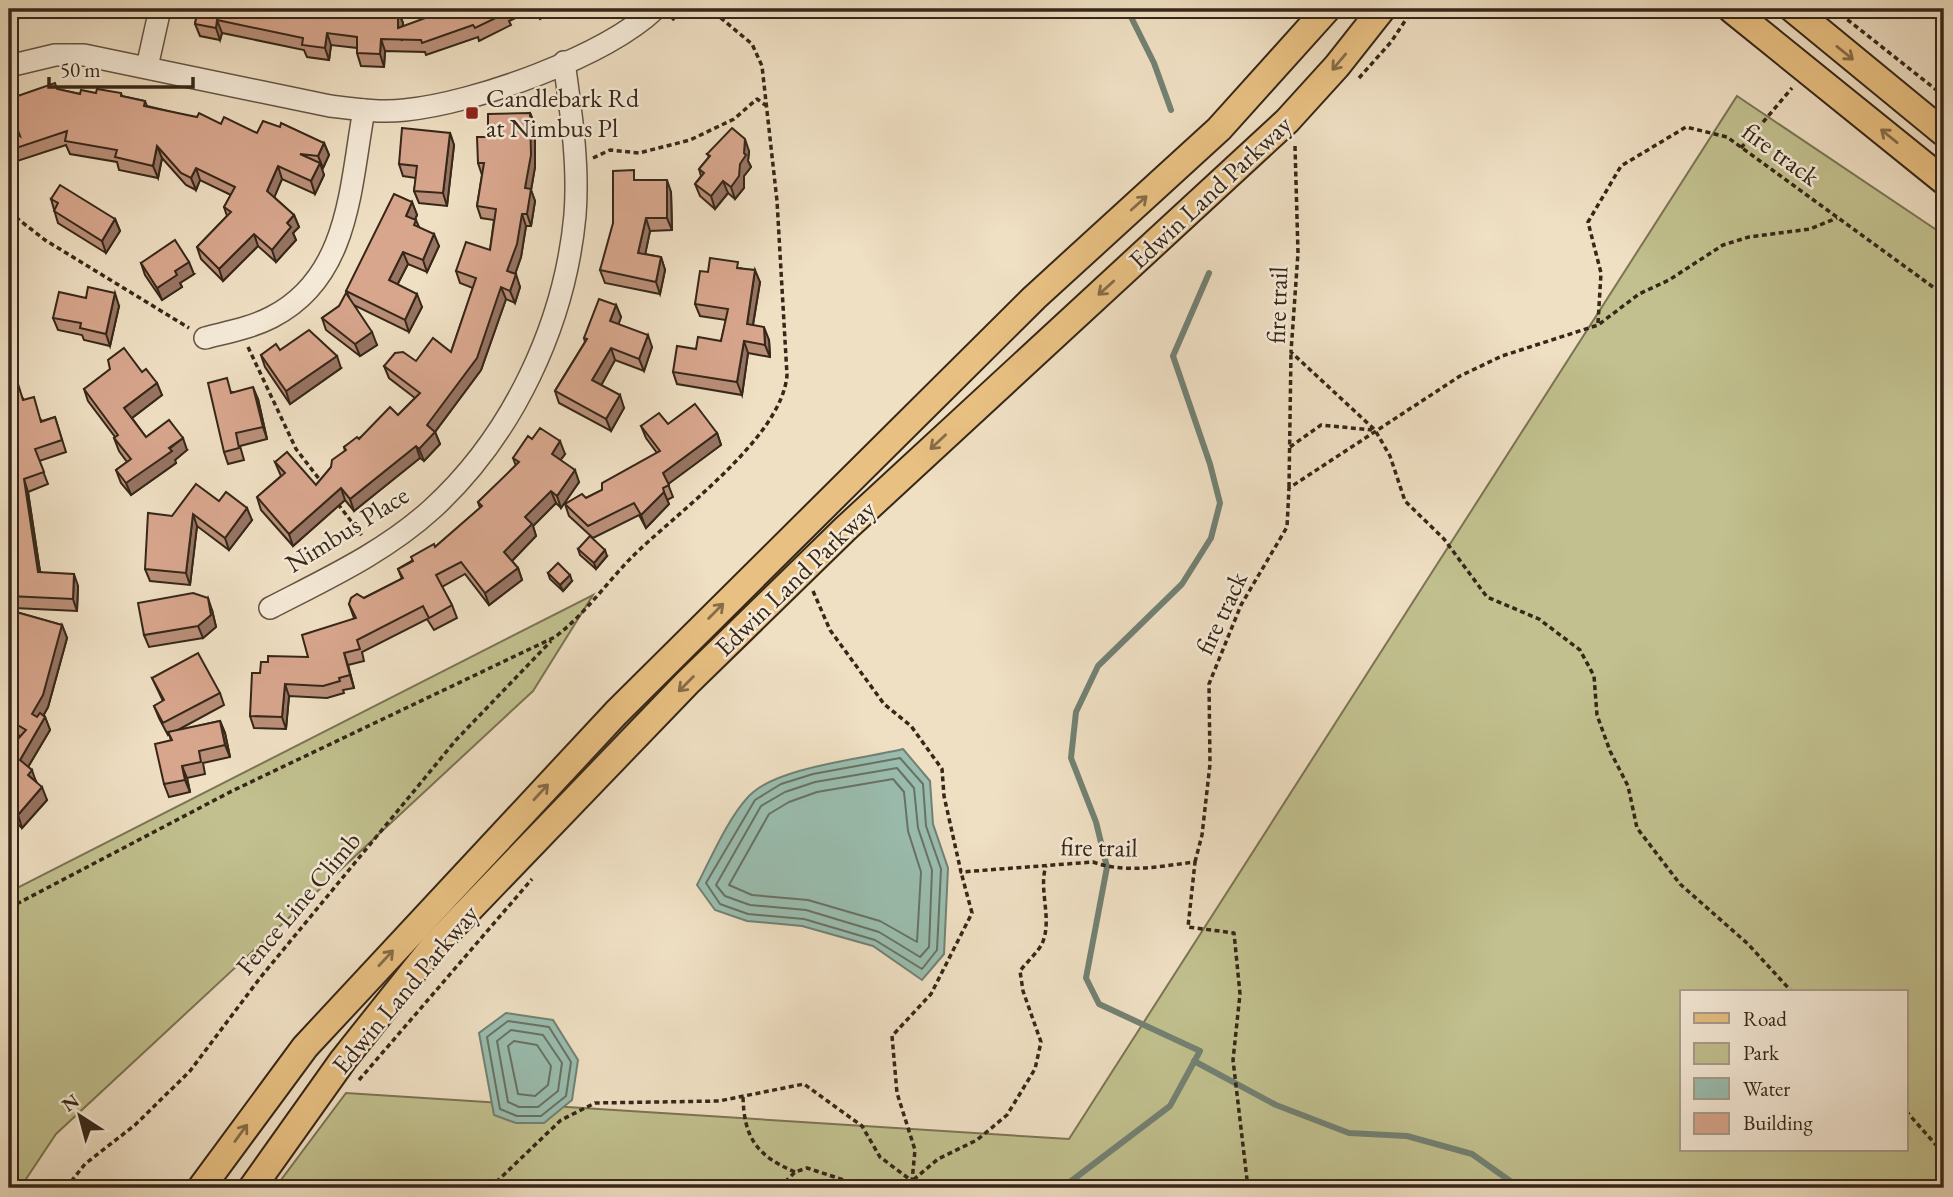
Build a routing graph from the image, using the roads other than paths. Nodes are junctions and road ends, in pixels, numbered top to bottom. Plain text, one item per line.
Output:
1 (160, 9) edge
2 (655, 9) edge
3 (1328, 9) edge
4 (1382, 9) edge
5 (1731, 9) edge
6 (1793, 9) edge
7 (564, 62) junction
8 (9, 66) edge
9 (147, 67) junction
10 (364, 110) junction
11 (1944, 133) edge
12 (1944, 181) edge
13 (205, 338) road end
14 (270, 608) dead end
15 (201, 1188) edge
16 (252, 1188) edge

1 - 9 street
2 - 7 street
15 -> 3 main road, Edwin Land Parkway
4 -> 16 main road, Edwin Land Parkway
12 -> 5 main road
6 -> 11 main road
7 - 10 street
7 - 14 street, Nimbus Place
8 - 9 street
9 - 10 street
10 - 13 street

